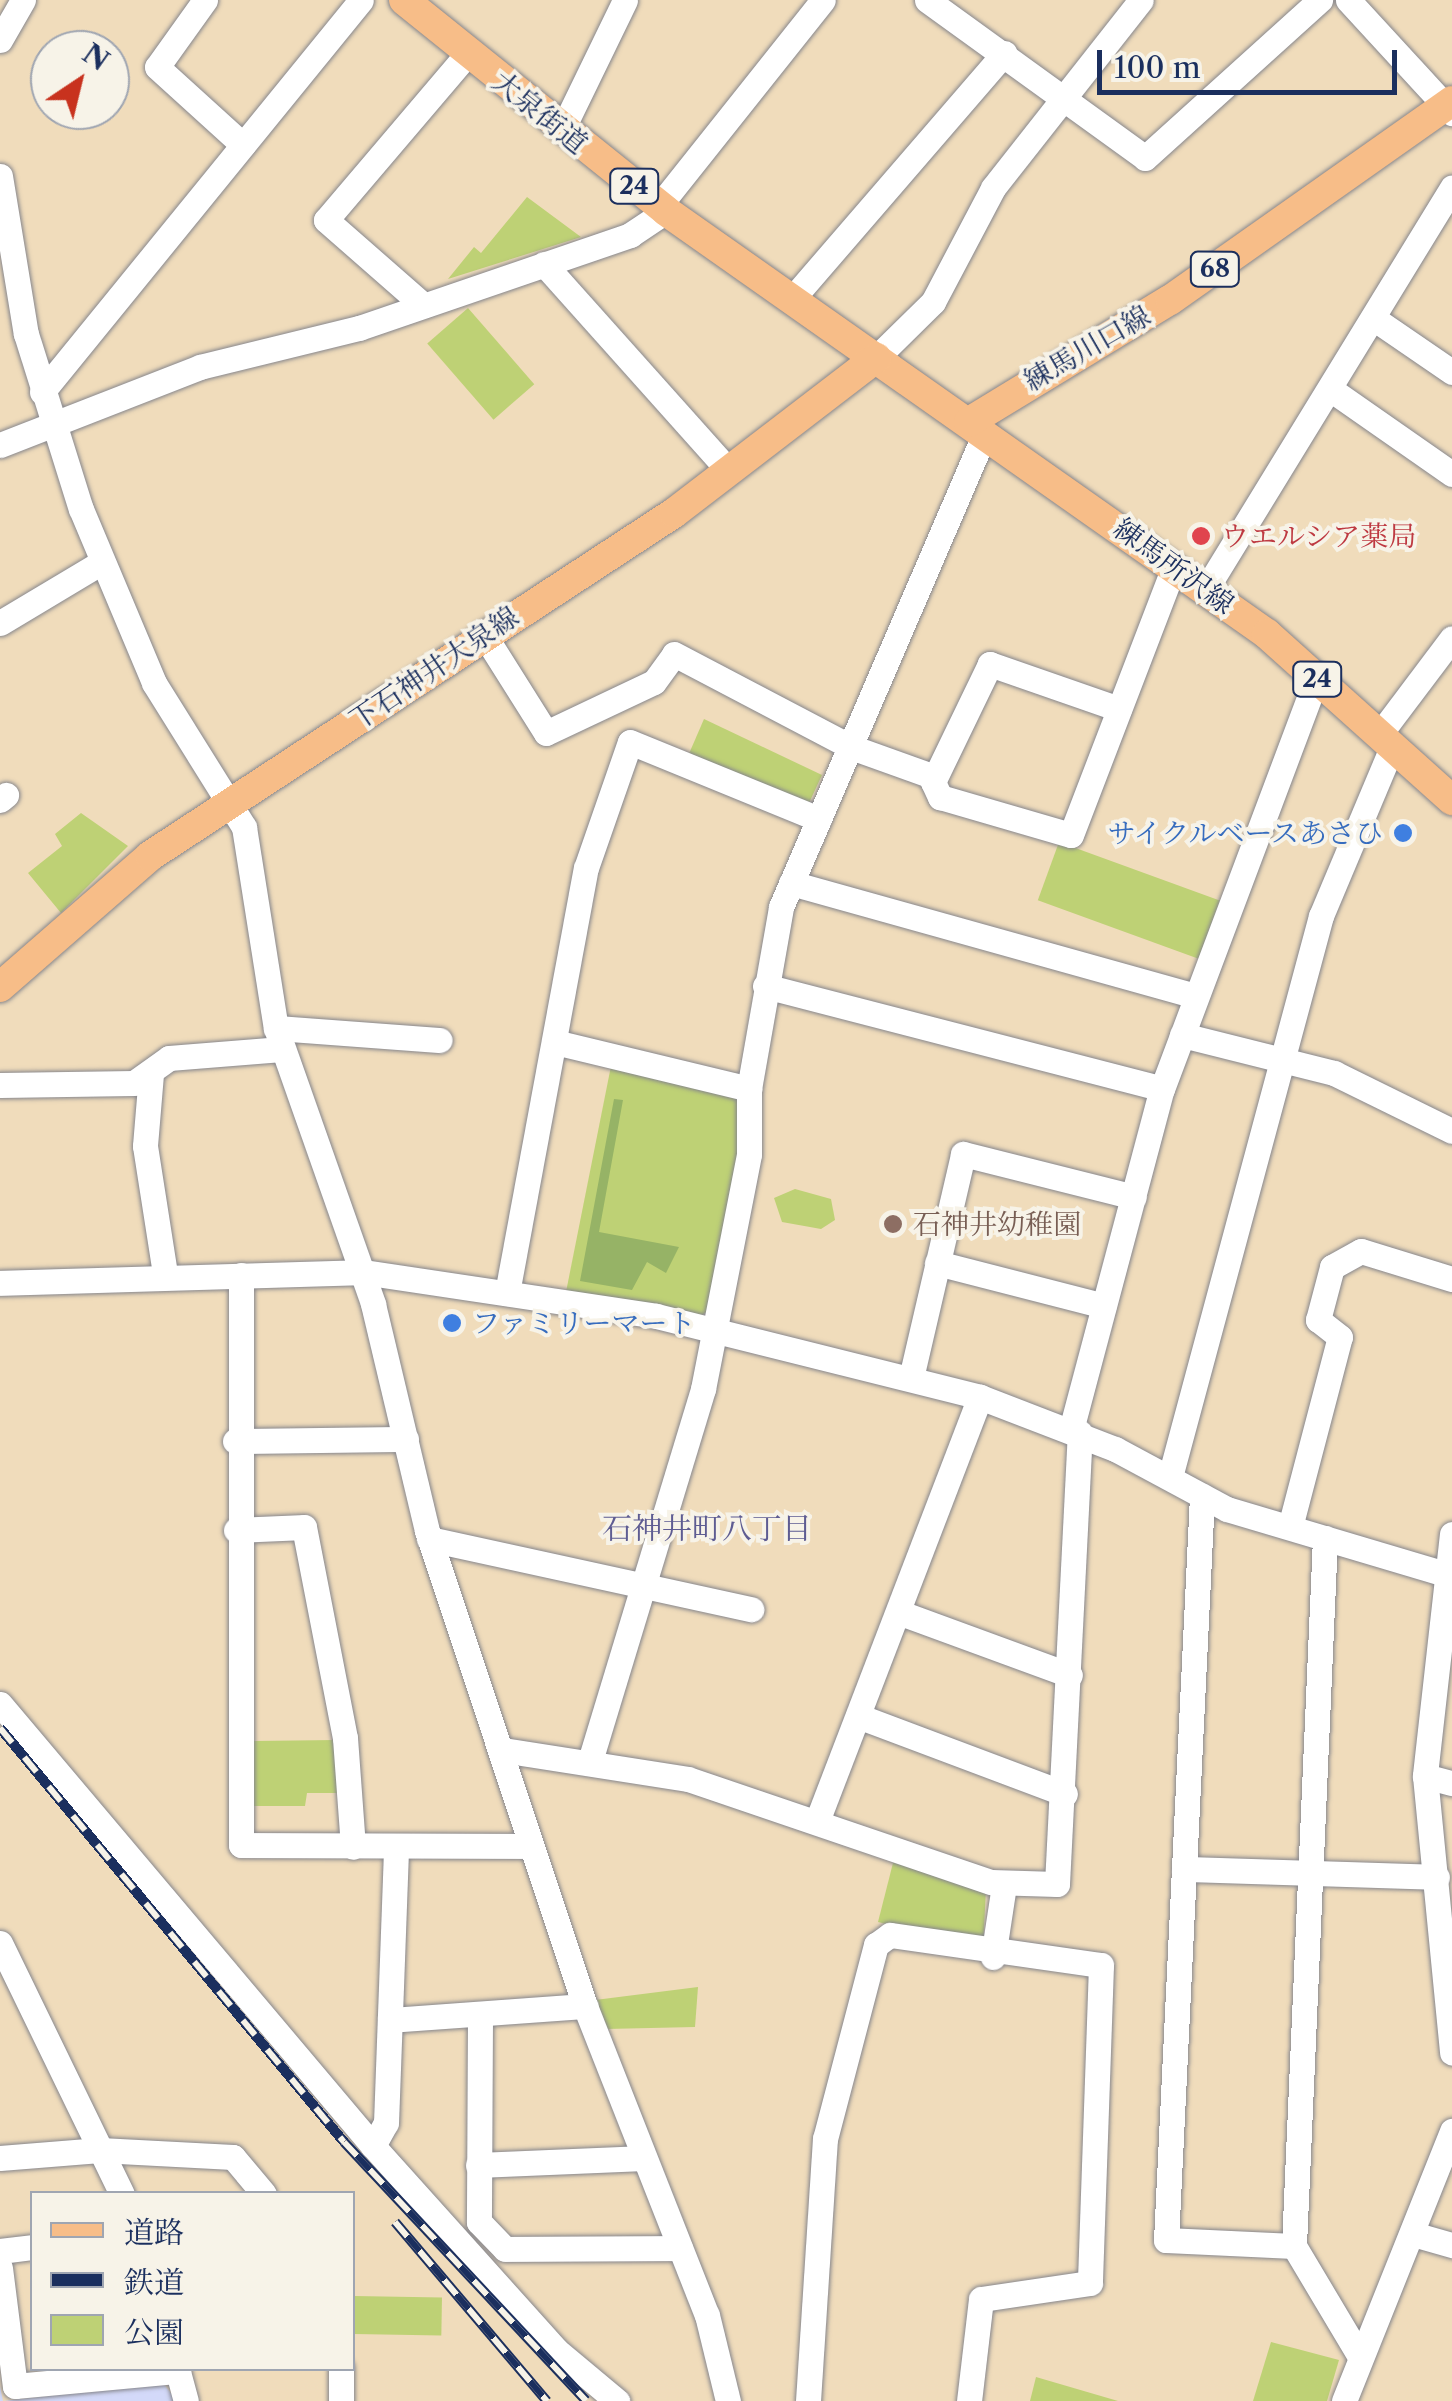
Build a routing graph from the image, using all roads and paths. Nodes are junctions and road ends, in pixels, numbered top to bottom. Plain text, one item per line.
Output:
1 (23, 0) edge
2 (205, 0) edge
3 (361, 0) edge
4 (404, 0) edge
5 (625, 0) edge
6 (823, 0) edge
7 (927, 0) edge
8 (1140, 0) edge
9 (1320, 0) edge
10 (1348, 0) edge
11 (0, 40) edge
12 (468, 53) junction
13 (1004, 53) junction
14 (1070, 100) junction
15 (1450, 107) edge
16 (562, 130) junction
17 (243, 145) junction
18 (0, 176) edge
19 (1452, 187) edge
20 (663, 208) junction
21 (4, 215) edge
22 (1442, 228) edge
23 (544, 264) junction
24 (792, 299) junction
25 (423, 305) junction
26 (1376, 320) junction
27 (876, 358) junction
28 (1452, 372) edge
29 (1333, 391) junction
30 (42, 392) junction
31 (52, 426) junction
32 (977, 428) junction
33 (0, 445) edge
34 (727, 469) junction
35 (1452, 474) edge
36 (102, 562) junction
37 (1174, 566) junction
38 (1206, 590) junction
39 (0, 622) edge
40 (483, 633) junction
41 (1452, 638) edge
42 (1316, 678) junction
43 (1119, 709) junction
44 (1386, 741) junction
45 (851, 747) junction
46 (935, 777) junction
47 (1452, 800) edge
48 (229, 806) junction
49 (820, 819) junction
50 (791, 883) junction
51 (765, 986) junction
52 (0, 987) edge
53 (1195, 996) junction
54 (1182, 1036) junction
55 (279, 1039) junction
56 (440, 1040) dead end
57 (555, 1042) junction
58 (1279, 1060) junction
59 (151, 1074) junction
60 (0, 1086) edge
61 (1162, 1089) junction
62 (749, 1090) junction
63 (1452, 1131) edge
64 (1134, 1196) junction
65 (937, 1263) junction
66 (363, 1272) junction
67 (165, 1274) junction
68 (241, 1275) junction
69 (1452, 1279) edge
70 (0, 1284) edge
71 (507, 1294) junction
72 (1104, 1306) junction
73 (716, 1329) junction
74 (912, 1378) junction
75 (980, 1398) junction
76 (1075, 1432) junction
77 (406, 1439) junction
78 (235, 1442) junction
79 (1170, 1478) junction
80 (1202, 1496) junction
81 (1290, 1527) junction
82 (236, 1530) junction
83 (1452, 1534) edge
84 (1325, 1538) junction
85 (429, 1540) junction
86 (1442, 1573) junction
87 (648, 1586) junction
88 (751, 1609) dead end
89 (898, 1612) junction
90 (1070, 1675) junction
91 (0, 1704) edge
92 (858, 1716) junction
93 (504, 1750) junction
94 (590, 1761) junction
95 (1424, 1776) junction
96 (1452, 1783) edge
97 (1065, 1794) junction
98 (819, 1816) junction
99 (530, 1846) junction
100 (352, 1847) junction
101 (396, 1847) junction
102 (1184, 1869) junction
103 (1310, 1874) junction
104 (173, 1875) dead end
105 (1437, 1877) junction
106 (1004, 1885) junction
107 (152, 1892) junction
108 (0, 1942) edge
109 (993, 1956) junction
110 (585, 2006) junction
111 (480, 2018) junction
112 (390, 2020) junction
113 (1452, 2052) edge
114 (1452, 2131) edge
115 (372, 2146) junction
116 (100, 2150) junction
117 (0, 2158) edge
118 (644, 2158) junction
119 (478, 2165) junction
120 (120, 2191) edge
121 (261, 2191) edge
122 (1413, 2234) junction
123 (1452, 2245) edge
124 (1294, 2246) junction
125 (30, 2247) edge
126 (680, 2248) junction
127 (0, 2251) edge
128 (0, 2268) edge
129 (1359, 2355) junction
130 (167, 2371) edge
131 (177, 2371) edge
132 (341, 2371) edge
133 (186, 2401) edge
134 (341, 2401) edge
135 (617, 2401) edge
136 (728, 2401) edge
137 (808, 2401) edge
138 (969, 2401) edge
139 (1344, 2401) edge

1 - 11 street
2 - 17 street
3 - 17 street
4 - 12 main road, 大泉街道 / 24
5 - 16 street
6 - 20 street
7 - 13 street
8 - 14 street
9 - 14 street
10 - 15 street
12 - 16 main road, 大泉街道 / 24
12 - 25 street
13 - 14 street
13 - 24 street
14 - 27 street
15 - 32 main road, 練馬川口線 / 68
16 - 20 main road, 大泉街道 / 24
17 - 30 street
18 - 21 street
19 - 22 street
20 - 23 street
20 - 24 main road, 大泉街道 / 24
21 - 30 street
22 - 26 street
23 - 25 street
23 - 34 street
24 - 27 main road, 大泉街道 / 24
25 - 31 street
26 - 28 street
26 - 29 street
27 - 32 main road, 練馬所沢線 / 24
27 - 34 main road, 下石神井大泉線
29 - 35 street
29 - 38 street
30 - 31 street
31 - 33 street
31 - 36 street
32 - 37 main road, 練馬所沢線 / 24
32 - 45 street
34 - 40 main road, 下石神井大泉線
36 - 39 street
36 - 48 street
37 - 38 main road, 練馬所沢線 / 24
37 - 43 street
38 - 42 main road, 練馬所沢線 / 24
40 - 45 street
40 - 48 main road, 下石神井大泉線
41 - 44 street
42 - 44 main road, 練馬所沢線 / 24
42 - 53 street
43 - 46 street
43 - 46 street
44 - 47 main road, 練馬所沢線 / 24
44 - 58 street
45 - 46 street
45 - 49 street
48 - 52 main road, 下石神井大泉線
48 - 55 street
49 - 50 street
49 - 57 street
50 - 51 street
50 - 53 street
51 - 61 street
51 - 62 street
53 - 54 street
54 - 58 street
54 - 61 street
55 - 56 street
55 - 59 street
55 - 66 street
57 - 62 street
57 - 71 street
58 - 63 street
58 - 79 street
59 - 60 street
59 - 67 street
61 - 64 street
62 - 73 street
64 - 65 street
64 - 72 street
65 - 72 street
65 - 74 street
66 - 68 street
66 - 71 street
66 - 77 street
67 - 68 street
67 - 70 street
68 - 78 street
69 - 81 street
71 - 73 street
72 - 76 street
73 - 74 street
73 - 87 street
74 - 75 street
75 - 76 street
75 - 89 street
76 - 79 street
76 - 90 street
77 - 78 street
77 - 85 street
78 - 82 street
79 - 80 street
80 - 81 street
80 - 102 street
81 - 84 street
82 - 100 street
82 - 100 street
83 - 86 street
84 - 86 street
84 - 103 street
85 - 87 street
85 - 93 street
86 - 95 street
87 - 88 street
87 - 94 street
89 - 90 street
89 - 92 street
90 - 97 street
91 - 107 street
92 - 97 street
92 - 98 street
93 - 94 street
93 - 99 street
94 - 98 street
95 - 96 street
95 - 105 street
97 - 106 street
98 - 106 street
99 - 101 street
99 - 110 street
100 - 101 street
101 - 112 street
102 - 103 street
102 - 124 street
103 - 105 street
103 - 124 street
104 - 107 street
105 - 113 street
106 - 109 street
107 - 115 street
108 - 116 street
109 - 137 street
109 - 138 street
110 - 111 street
110 - 118 street
111 - 112 street
111 - 119 street
112 - 115 street
114 - 122 street
115 - 135 street
116 - 117 street
116 - 120 street
116 - 121 street
118 - 119 street
118 - 126 street
119 - 126 street
122 - 123 street
122 - 129 street
124 - 129 street
125 - 127 street
126 - 136 street
128 - 130 street
129 - 139 street
131 - 133 street
132 - 134 street

